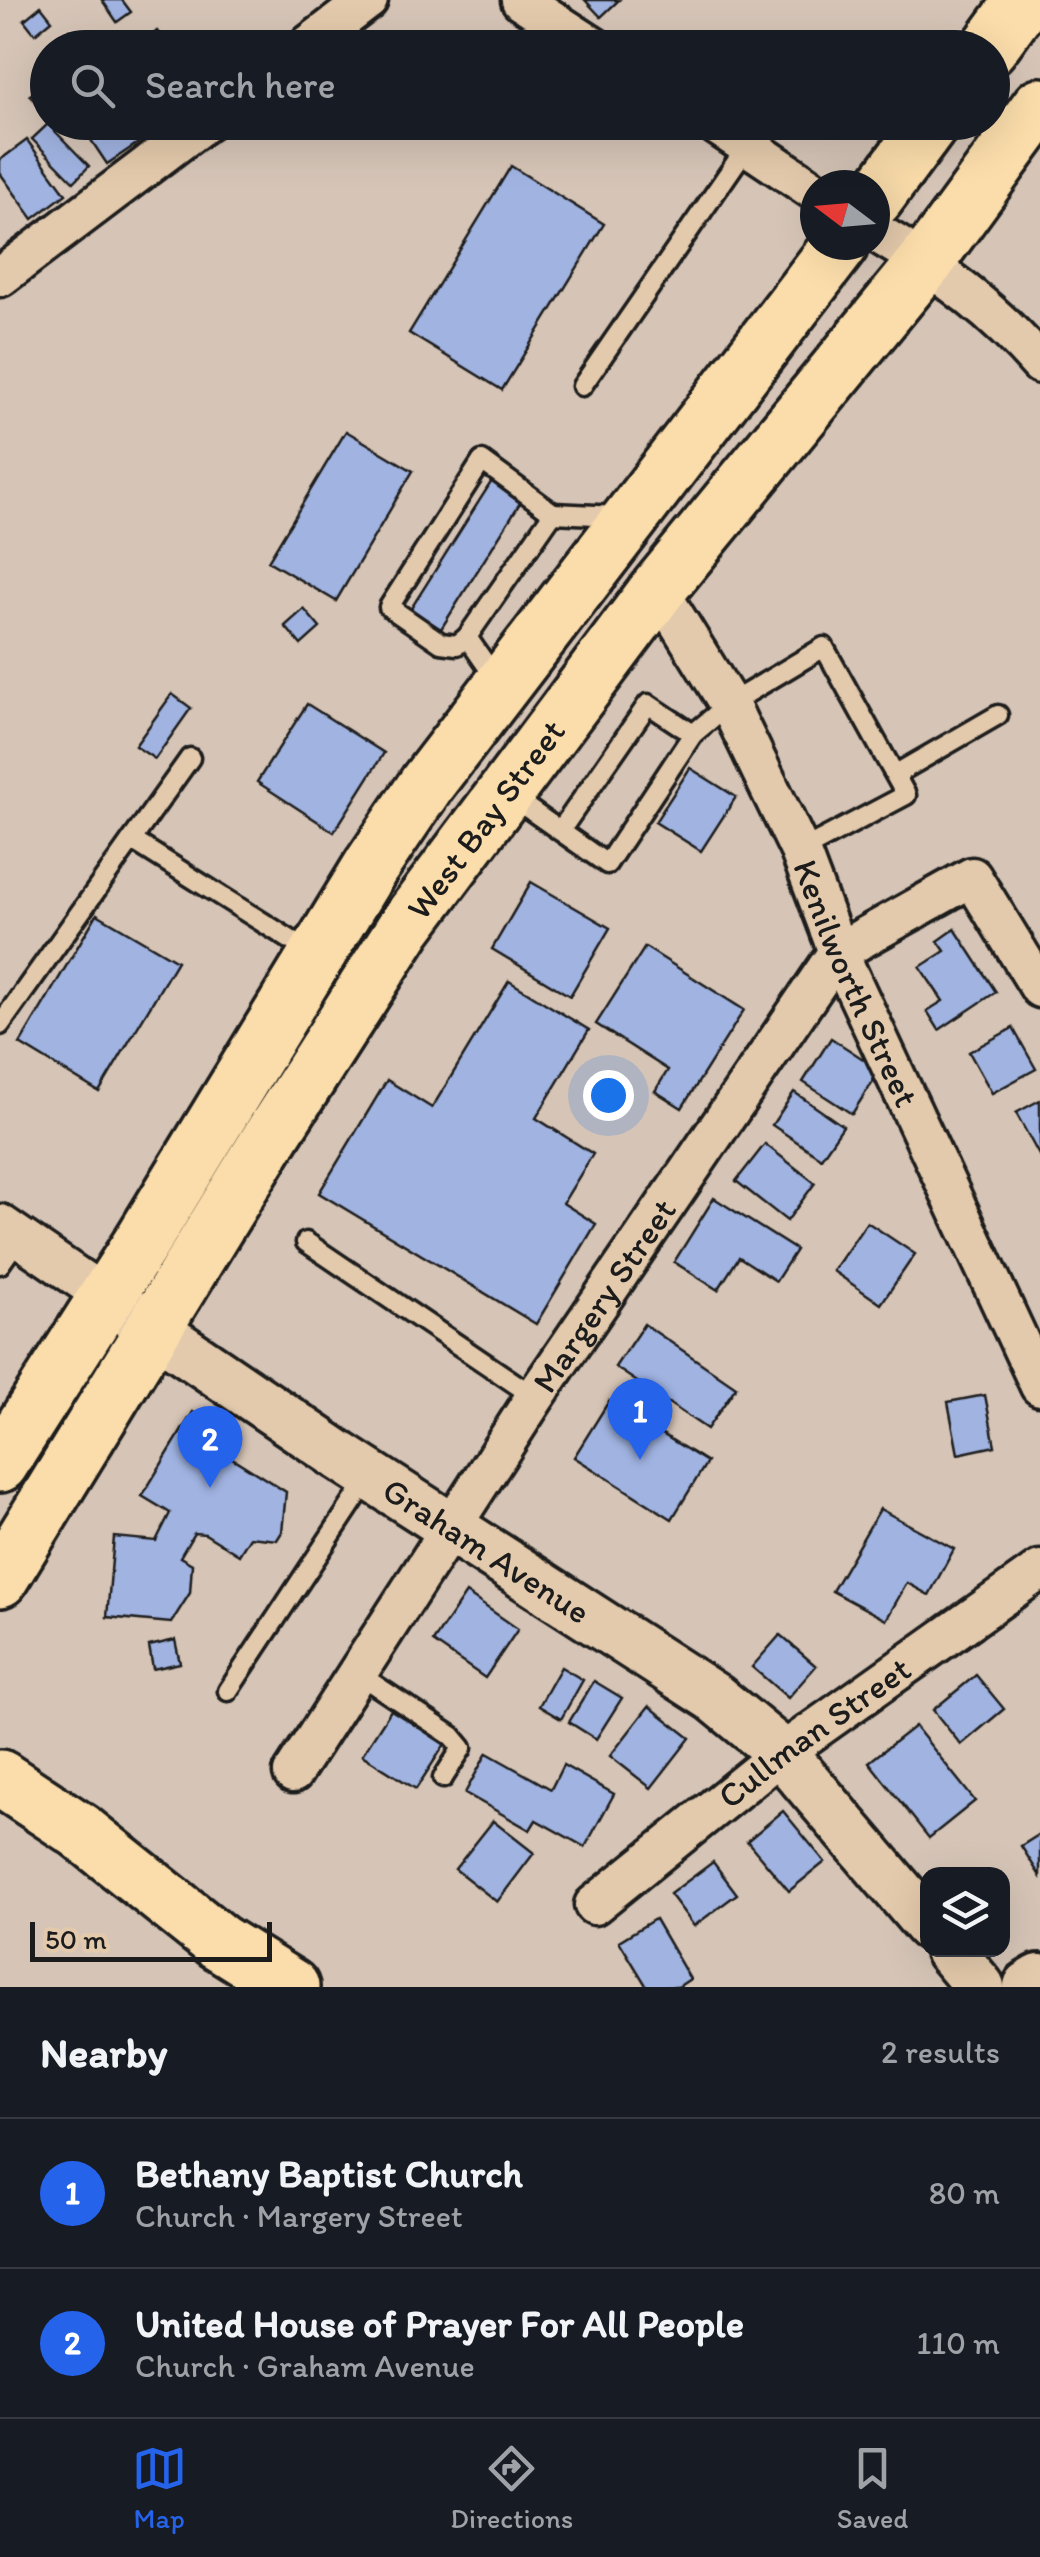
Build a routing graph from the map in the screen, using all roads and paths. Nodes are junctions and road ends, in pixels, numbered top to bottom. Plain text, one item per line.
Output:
1 (368, 0) edge
2 (521, 0) edge
3 (1024, 0) edge
4 (329, 30) edge
5 (567, 30) edge
6 (1002, 30) edge
7 (1040, 106) edge
8 (181, 140) edge
9 (740, 140) edge
10 (919, 140) edge
11 (748, 145) junction
12 (890, 179) edge
13 (800, 181) edge
14 (890, 241) edge
15 (828, 260) edge
16 (926, 262) junction
17 (0, 277) edge
18 (1040, 364) edge
19 (582, 386) dead end
20 (553, 512) junction
21 (630, 517) junction
22 (658, 589) junction
23 (467, 638) junction
24 (500, 686) junction
25 (729, 704) junction
26 (998, 715) dead end
27 (693, 734) junction
28 (190, 758) dead end
29 (896, 774) junction
30 (505, 792) junction
31 (560, 831) junction
32 (132, 840) junction
33 (800, 852) junction
34 (838, 952) junction
35 (318, 957) junction
36 (1040, 988) edge
37 (0, 1025) edge
38 (6, 1242) edge
39 (306, 1242) dead end
40 (105, 1296) junction
41 (152, 1328) junction
42 (1040, 1386) edge
43 (536, 1397) junction
44 (0, 1464) edge
45 (370, 1476) junction
46 (450, 1528) junction
47 (1040, 1570) edge
48 (0, 1579) edge
49 (357, 1674) junction
50 (228, 1691) dead end
51 (782, 1753) junction
52 (294, 1773) dead end
53 (0, 1778) edge
54 (443, 1778) dead end
55 (594, 1905) dead end
56 (920, 1915) edge
57 (954, 1957) edge
58 (1040, 1980) edge
59 (292, 1987) edge
60 (980, 1987) edge
61 (1030, 1987) edge

1 - 4 street
2 - 5 street
3 - 6 main road
7 - 16 main road, West Bay Street
8 - 17 street
9 - 11 street
10 - 12 main road
11 - 13 street
11 - 19 lane
14 - 16 street
15 - 21 main road, West Bay Street
16 - 18 street
16 - 22 main road, West Bay Street
20 - 21 lane
20 - 23 lane
20 - 23 lane
21 - 24 main road, West Bay Street
22 - 25 street, Kenilworth Street
22 - 30 main road, West Bay Street
23 - 24 lane
24 - 35 main road, West Bay Street
25 - 27 lane
25 - 29 lane
25 - 33 street, Kenilworth Street
26 - 29 lane
27 - 31 lane
27 - 31 lane
28 - 32 lane
29 - 33 lane
30 - 31 lane
30 - 41 main road, West Bay Street
32 - 35 lane
32 - 37 lane
33 - 34 street, Kenilworth Street
34 - 36 street, Margery Street
34 - 42 street, Kenilworth Street
34 - 43 street, Margery Street
35 - 40 main road, West Bay Street
38 - 40 street, Graham Avenue
39 - 43 lane
40 - 41 street, Graham Avenue
40 - 44 main road, West Bay Street
41 - 45 street, Graham Avenue
41 - 48 main road, West Bay Street
43 - 46 street, Margery Street
45 - 46 street, Graham Avenue
45 - 50 lane
46 - 49 street, Margery Street
46 - 51 street, Graham Avenue
47 - 51 street, Cullman Street
49 - 52 street, Margery Street
49 - 54 lane
51 - 55 street, Cullman Street
51 - 56 street, Graham Avenue
53 - 59 main road
57 - 60 street
58 - 61 main road

